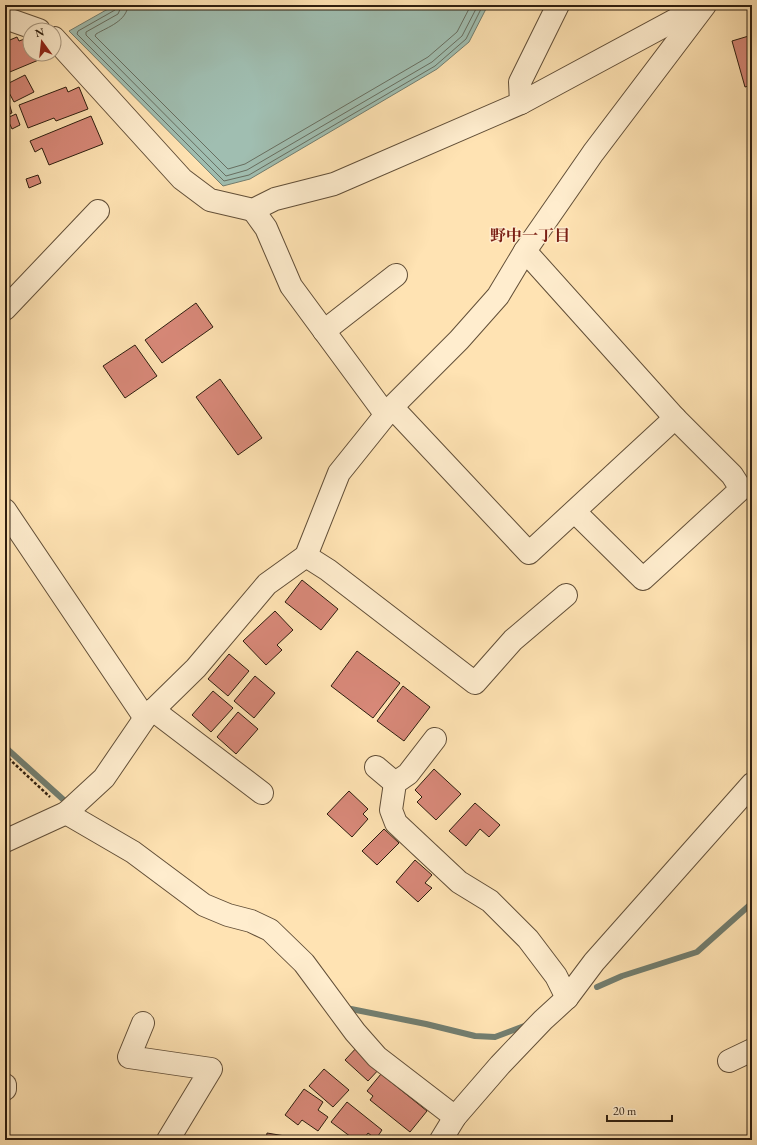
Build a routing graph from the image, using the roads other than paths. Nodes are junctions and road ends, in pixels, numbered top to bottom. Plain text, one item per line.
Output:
1 (558, 5) edge
2 (704, 5) edge
3 (5, 18) edge
4 (22, 24) edge
5 (62, 47) edge
6 (521, 103) junction
7 (253, 210) junction
8 (98, 211) dead end
9 (525, 251) junction
10 (396, 275) dead end
11 (5, 309) edge
12 (324, 331) junction
13 (389, 411) junction
14 (675, 418) junction
15 (5, 510) edge
16 (575, 512) junction
17 (306, 556) junction
18 (566, 595) dead end
19 (149, 714) junction
20 (435, 739) dead end
21 (376, 767) dead end
22 (395, 783) junction
23 (752, 784) edge
24 (262, 793) dead end
25 (66, 813) junction
26 (5, 841) edge
27 (567, 998) junction
28 (143, 1023) dead end
29 (752, 1050) edge
30 (729, 1061) dead end
31 (5, 1085) edge
32 (5, 1088) edge
33 (456, 1118) junction
34 (168, 1140) edge
35 (441, 1140) edge

1 - 6 street
2 - 6 street
2 - 9 street
3 - 4 street
5 - 7 street
6 - 7 street
7 - 12 street
8 - 11 street
9 - 13 street
9 - 14 street
10 - 12 street
12 - 13 street
13 - 16 street
13 - 17 street
14 - 16 street
14 - 16 street
15 - 19 street
17 - 18 street
17 - 19 street
19 - 24 street
19 - 25 street
20 - 22 street
21 - 22 street
22 - 27 street
23 - 27 street
25 - 26 street
25 - 33 street
27 - 33 street
28 - 34 street
29 - 30 street
31 - 32 street
33 - 35 street

